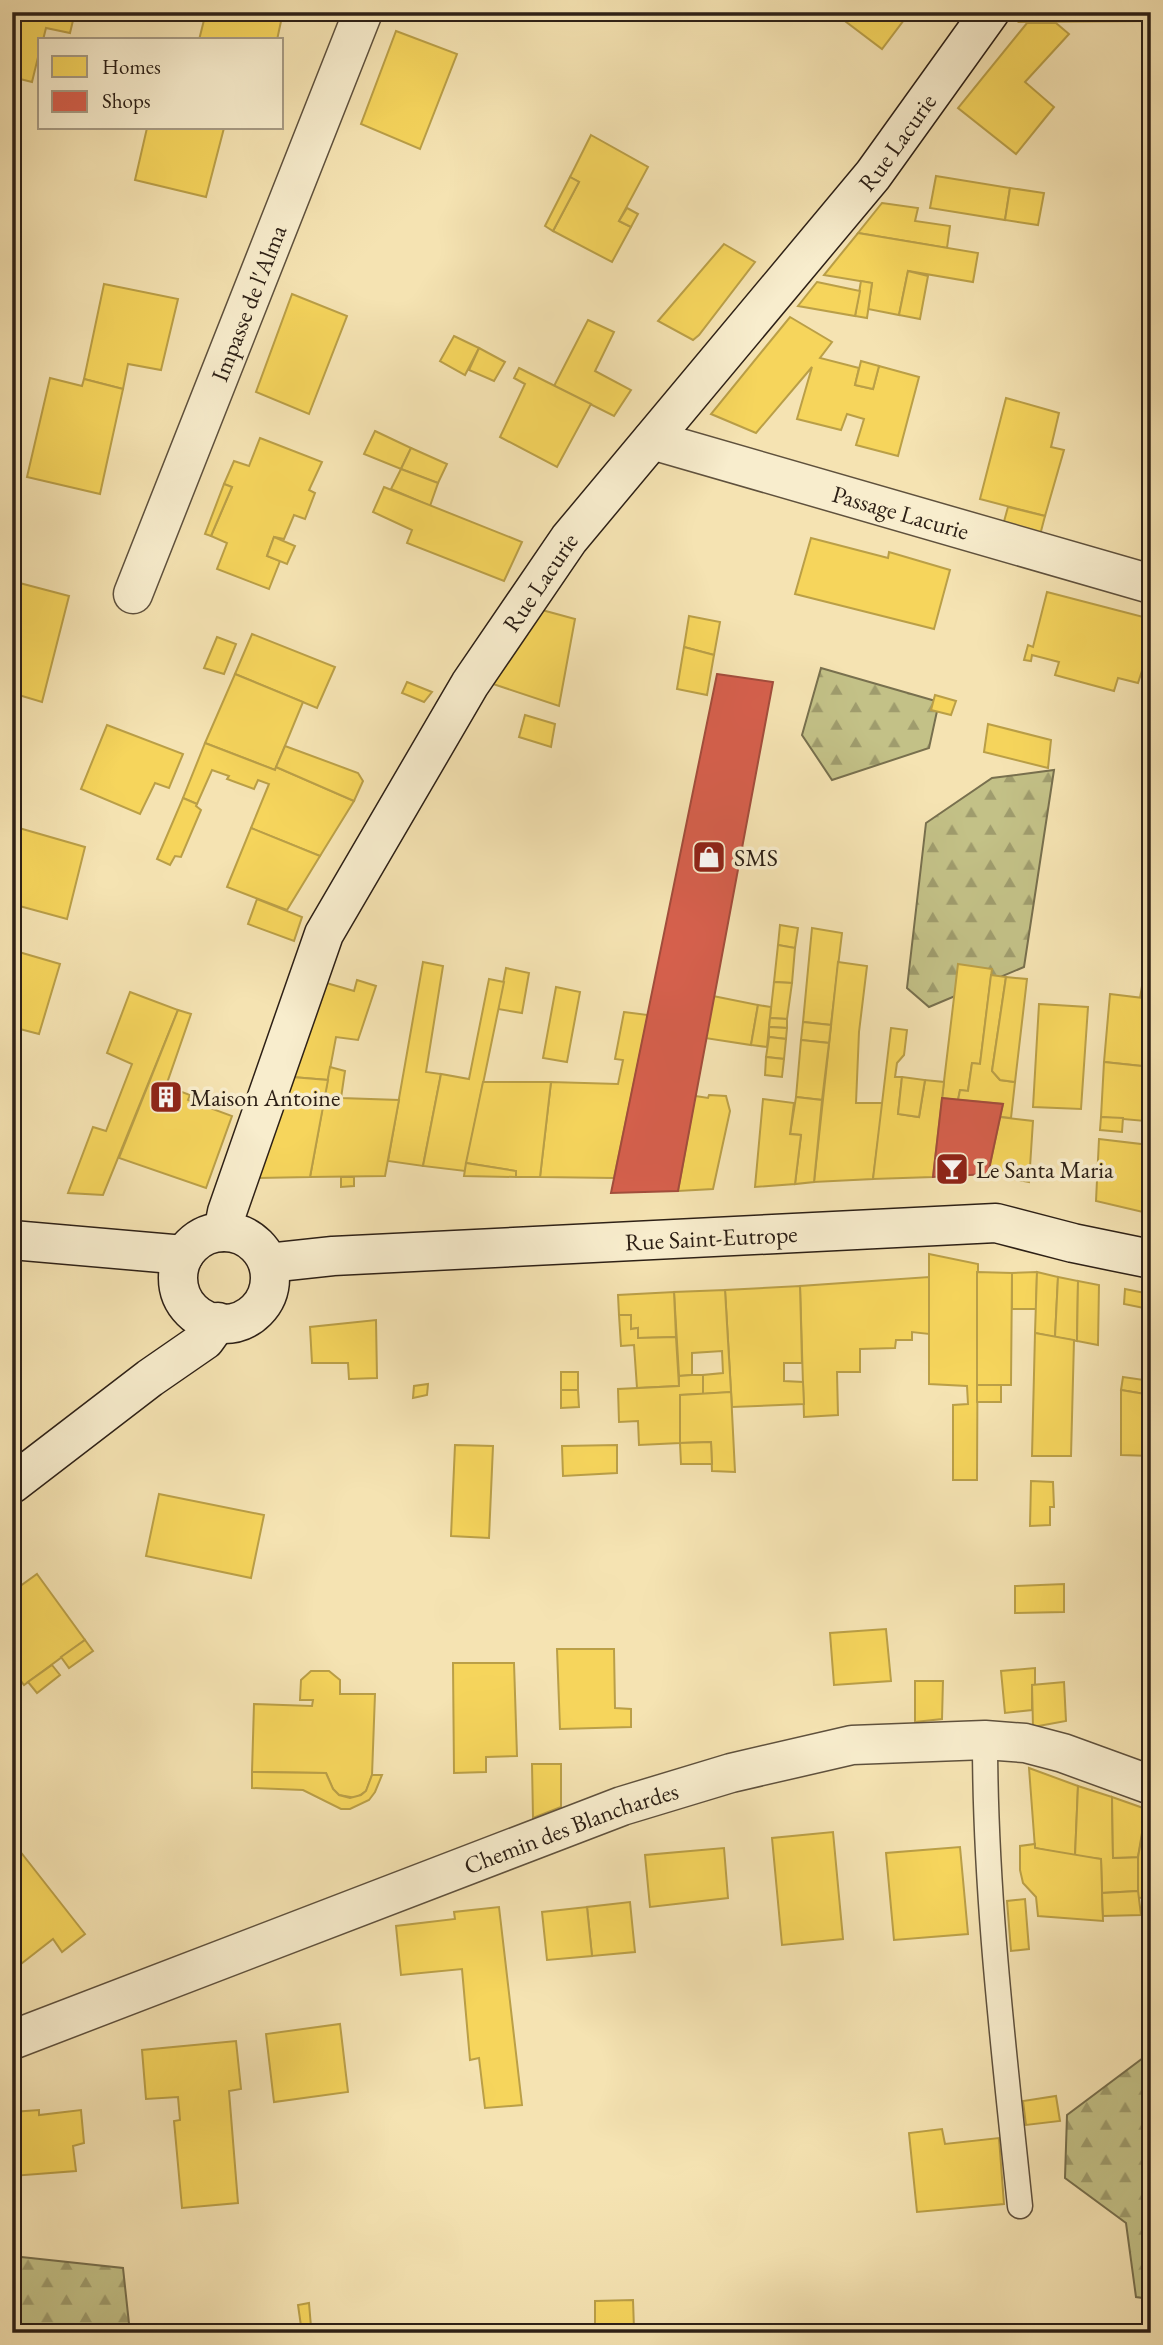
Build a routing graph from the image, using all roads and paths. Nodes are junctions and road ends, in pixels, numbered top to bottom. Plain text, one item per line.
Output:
1 (363, 12) edge
2 (990, 12) edge
3 (652, 440) junction
4 (1151, 584) edge
5 (133, 594) dead end
6 (223, 1231) junction
7 (12, 1240) edge
8 (184, 1255) junction
9 (1151, 1259) edge
10 (268, 1263) junction
11 (218, 1322) junction
12 (12, 1484) edge
13 (985, 1740) junction
14 (1151, 1785) edge
15 (12, 2040) edge
16 (1020, 2206) dead end

1 - 5 street, Impasse de l'Alma
2 - 3 street, Rue Lacurie
3 - 4 street, Passage Lacurie
3 - 6 street, Rue Lacurie
6 - 8 street
6 - 10 street
7 - 8 street
8 - 11 street
9 - 10 street, Rue Saint-Eutrope
10 - 11 street
11 - 12 street
13 - 14 street, Chemin des Blanchardes
13 - 15 street, Chemin des Blanchardes
13 - 16 lane

